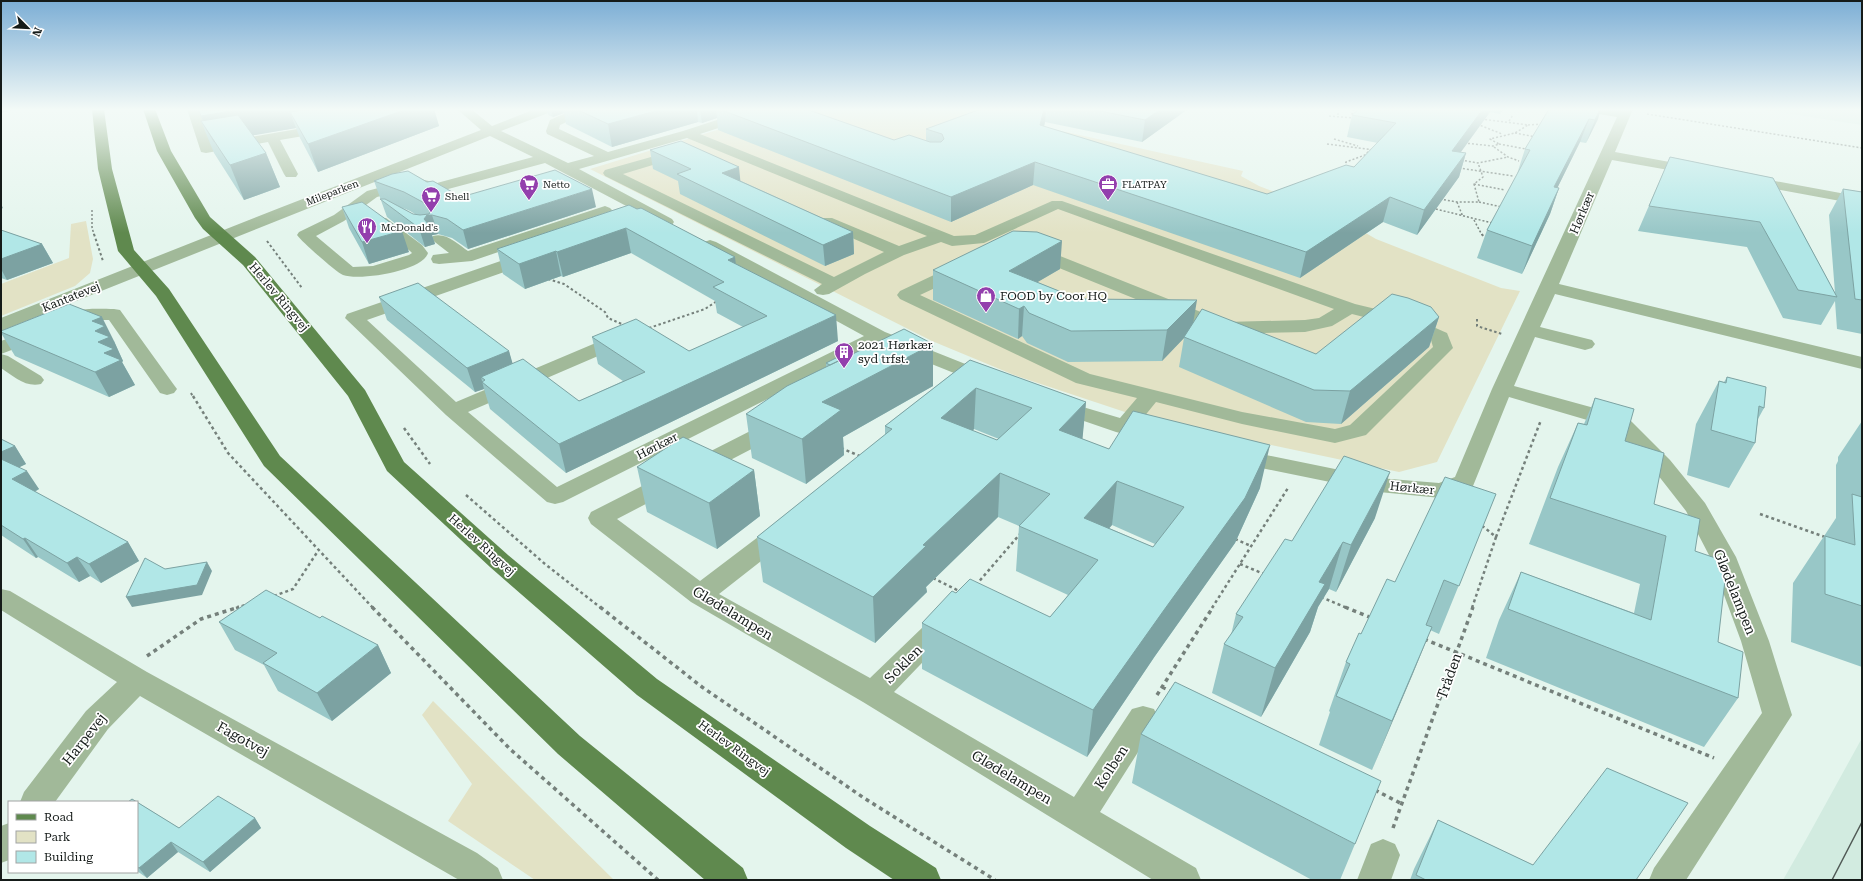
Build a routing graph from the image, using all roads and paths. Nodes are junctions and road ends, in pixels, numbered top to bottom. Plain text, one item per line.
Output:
1 (103, 150) edge
2 (164, 150) edge
3 (279, 150) edge
4 (443, 150) edge
5 (530, 150) edge
6 (592, 150) edge
7 (631, 150) edge
8 (727, 150) edge
9 (1371, 150) joint
10 (1499, 150) edge
11 (1609, 150) edge
12 (1377, 151) edge
13 (1607, 154) junction
14 (607, 157) junction
15 (1508, 157) junction
16 (546, 158) junction
17 (1456, 159) edge
18 (651, 161) edge
19 (1519, 161) dead end
20 (1478, 163) junction
21 (567, 168) junction
22 (1452, 168) edge
23 (1344, 170) edge
24 (1480, 170) junction
25 (498, 172) junction
26 (1710, 173) edge
27 (292, 174) dead end
28 (1513, 176) dead end
29 (1732, 178) edge
30 (623, 179) junction
31 (514, 182) edge
32 (1474, 184) junction
33 (445, 186) junction
34 (601, 187) junction
35 (1505, 190) dead end
36 (463, 197) edge
37 (1436, 198) edge
38 (1862, 201) edge
39 (1457, 202) junction
40 (1479, 202) junction
41 (1430, 207) edge
42 (1502, 207) edge
43 (368, 209) junction
44 (1436, 209) junction
45 (605, 211) edge
46 (691, 212) junction
47 (1433, 212) edge
48 (811, 215) edge
49 (1463, 217) junction
50 (658, 218) junction
51 (1474, 220) junction
52 (631, 222) edge
53 (1492, 223) edge
54 (222, 236) junction
55 (1483, 236) dead end
56 (940, 237) junction
57 (439, 239) dead end
58 (1018, 250) edge
59 (898, 252) junction
60 (537, 255) joint
61 (466, 257) junction
62 (440, 259) junction
63 (976, 262) edge
64 (141, 269) junction
65 (836, 284) junction
66 (1549, 287) junction
67 (806, 297) junction
68 (722, 298) edge
69 (1349, 308) junction
70 (1477, 319) dead end
71 (1, 325) edge
72 (628, 326) edge
73 (648, 329) edge
74 (878, 336) junction
75 (1528, 336) junction
76 (1584, 344) dead end
77 (605, 346) edge
78 (1, 348) edge
79 (921, 353) junction
80 (1, 360) edge
81 (1862, 363) edge
82 (894, 367) edge
83 (34, 380) dead end
84 (1005, 386) edge
85 (167, 389) dead end
86 (1502, 389) junction
87 (1151, 395) junction
88 (1040, 399) edge
89 (1548, 402) junction
90 (453, 411) junction
91 (798, 416) edge
92 (1124, 427) junction
93 (1167, 439) edge
94 (835, 445) edge
95 (1218, 452) edge
96 (864, 458) edge
97 (1299, 469) junction
98 (1760, 514) dead end
99 (803, 516) edge
100 (1478, 522) edge
101 (1024, 529) edge
102 (1230, 537) edge
103 (1496, 537) junction
104 (1833, 540) edge
105 (1251, 546) junction
106 (318, 552) dead end
107 (1240, 564) junction
108 (1269, 576) edge
109 (932, 577) dead end
110 (973, 589) edge
111 (968, 595) edge
112 (272, 596) edge
113 (700, 596) junction
114 (1320, 596) edge
115 (1, 598) edge
116 (251, 603) edge
117 (1378, 620) edge
118 (934, 634) edge
119 (1421, 638) edge
120 (1457, 653) junction
121 (130, 676) junction
122 (1162, 687) junction
123 (873, 694) junction
124 (1176, 694) edge
125 (1143, 718) joint
126 (1740, 769) junction
127 (1367, 786) edge
128 (37, 801) edge
129 (1402, 804) junction
130 (1080, 817) junction
131 (8, 839) edge
132 (1, 848) edge
133 (1379, 868) edge
134 (486, 880) edge
135 (731, 880) edge
136 (924, 880) edge
137 (1184, 880) edge
138 (1666, 880) edge

1 - 64 main road
2 - 54 main road, Herlev Ringvej
3 - 27 street
4 - 54 street, Mileparken
5 - 16 street
6 - 14 street
7 - 14 street
8 - 56 street
9 - 12 path
9 - 23 path
10 - 15 path
11 - 13 street, Hørkær
13 - 26 street
13 - 66 street, Hørkær
14 - 21 street
15 - 19 path
15 - 20 path
16 - 21 street
16 - 25 street
17 - 20 path
18 - 30 street
20 - 24 path
21 - 34 street
22 - 24 path
24 - 28 path
24 - 32 path
25 - 31 street
25 - 33 street
29 - 38 street
30 - 34 street
30 - 46 street
32 - 35 path
32 - 40 path
33 - 36 street
33 - 43 street
34 - 50 street
37 - 39 path
39 - 40 path
39 - 49 path
40 - 42 path
41 - 44 path
43 - 43 street
43 - 62 street
43 - 62 street
44 - 47 path
44 - 49 path
45 - 61 street
46 - 50 street
46 - 65 street
48 - 59 street
49 - 51 path
50 - 52 street
50 - 67 street
51 - 53 path
51 - 55 path
54 - 64 street, Mileparken
54 - 136 main road, Herlev Ringvej
56 - 59 street
56 - 69 street
57 - 61 street
58 - 69 street
59 - 65 street
60 - 72 path
60 - 90 street, Hørkær
61 - 62 street
63 - 87 street
64 - 71 street, Kantatevej
64 - 135 main road
65 - 67 street
66 - 75 street, Hørkær
66 - 81 street
67 - 74 street
68 - 73 path
69 - 87 street
70 - 75 path
74 - 79 street
74 - 90 street, Hørkær
75 - 76 street
75 - 86 street, Hørkær
77 - 90 street
78 - 85 street
79 - 82 street
79 - 84 street
80 - 83 street
86 - 89 street, Glødelampen
86 - 97 street, Hørkær
87 - 92 street
88 - 92 street
89 - 103 path, Tråden
89 - 126 street, Glødelampen
91 - 113 street, Glødelampen
92 - 93 street
94 - 96 path
95 - 97 street, Hørkær
97 - 105 path
98 - 104 path
99 - 113 street
100 - 103 path
101 - 110 path
102 - 105 path
103 - 120 path, Tråden
105 - 107 path
106 - 112 path
107 - 108 path
107 - 122 path
109 - 111 path
113 - 123 street, Glødelampen
114 - 117 path
115 - 121 street, Fagotvej
116 - 121 path
118 - 123 street, Soklen
119 - 120 path
120 - 126 path
120 - 129 path, Tråden
121 - 128 street, Harpevej
121 - 134 street, Fagotvej
122 - 124 path
122 - 125 path
123 - 130 street, Glødelampen
125 - 130 street, Kolben
126 - 138 street, Glødelampen
127 - 129 path
129 - 133 path, Tråden
130 - 137 street, Glødelampen
131 - 132 street

